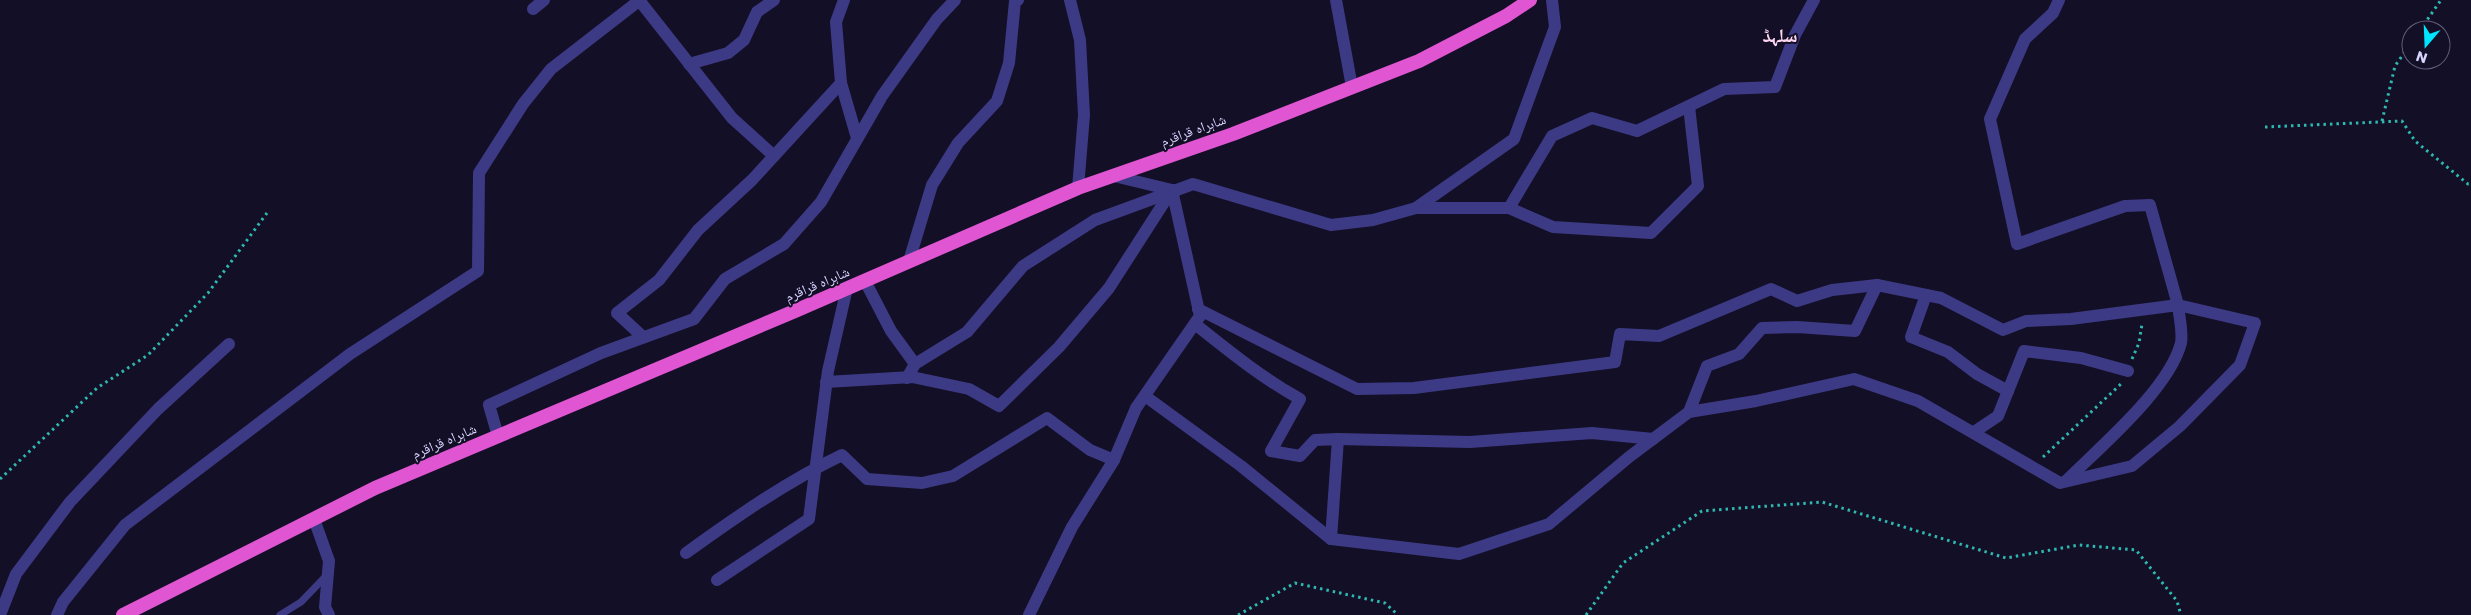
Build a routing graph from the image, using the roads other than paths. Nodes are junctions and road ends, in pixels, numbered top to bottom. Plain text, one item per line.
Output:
1 (544, 0) edge
2 (639, 0) edge
3 (774, 0) edge
4 (844, 0) edge
5 (955, 0) edge
6 (1018, 0) edge
7 (1070, 0) edge
8 (1336, 0) edge
9 (1530, 0) edge
10 (1552, 0) edge
11 (1814, 0) edge
12 (2059, 0) edge
13 (533, 9) dead end
14 (690, 64) junction
15 (841, 83) junction
16 (1352, 87) junction
17 (1689, 106) junction
18 (857, 138) junction
19 (774, 156) junction
20 (1114, 176) junction
21 (1078, 188) junction
22 (1172, 190) junction
23 (1416, 208) junction
24 (1510, 208) junction
25 (909, 261) junction
26 (865, 281) junction
27 (1876, 285) junction
28 (847, 288) junction
29 (1926, 295) junction
30 (2178, 305) junction
31 (1198, 309) junction
32 (1195, 324) junction
33 (643, 337) junction
34 (229, 344) dead end
35 (915, 364) junction
36 (2128, 371) road end
37 (907, 378) junction
38 (826, 382) junction
39 (2008, 391) junction
40 (1145, 396) junction
41 (1690, 412) junction
42 (1974, 432) junction
43 (498, 436) junction
44 (1338, 439) junction
45 (1653, 439) junction
46 (1114, 460) junction
47 (816, 467) junction
48 (2066, 481) junction
49 (314, 519) junction
50 (1330, 539) junction
51 (686, 553) dead end
52 (328, 574) junction
53 (717, 580) dead end
54 (0, 615) edge
55 (57, 615) edge
56 (123, 615) edge
57 (280, 615) edge
58 (329, 615) edge
59 (1029, 615) edge

1 - 13 street
2 - 14 street
2 - 55 street
3 - 14 street
4 - 15 street
5 - 18 street
6 - 25 street
7 - 21 street
8 - 16 street
9 - 16 highway, شاہراہ قراقرم
10 - 23 street
11 - 17 street
12 - 30 street
14 - 19 street
15 - 18 street
15 - 19 street
16 - 20 highway, شاہراہ قراقرم
17 - 24 street
17 - 24 street
18 - 33 street
19 - 33 street
20 - 21 highway, شاہراہ قراقرم
20 - 22 street
21 - 25 highway, شاہراہ قراقرم
22 - 23 street
22 - 31 street
22 - 35 street
22 - 37 street
23 - 24 street
25 - 26 highway, شاہراہ قراقرم
26 - 28 highway, شاہراہ قراقرم
26 - 35 street
27 - 29 street
27 - 31 street
27 - 41 street
28 - 38 street
28 - 43 highway, شاہراہ قراقرم
29 - 30 street
29 - 39 street
30 - 48 street
30 - 48 street
31 - 32 street
32 - 40 street
32 - 44 street
33 - 43 street
34 - 54 street
35 - 37 street
36 - 39 street
37 - 38 street
38 - 47 street
39 - 42 street
40 - 46 street
40 - 50 street
41 - 42 street
41 - 45 street
42 - 48 street
43 - 49 highway, شاہراہ قراقرم
44 - 45 street
44 - 50 street
45 - 50 street
46 - 47 street
46 - 59 street
47 - 51 street
47 - 53 street
49 - 52 street
49 - 56 highway, شاہراہ قراقرم
52 - 57 lane
52 - 58 street

